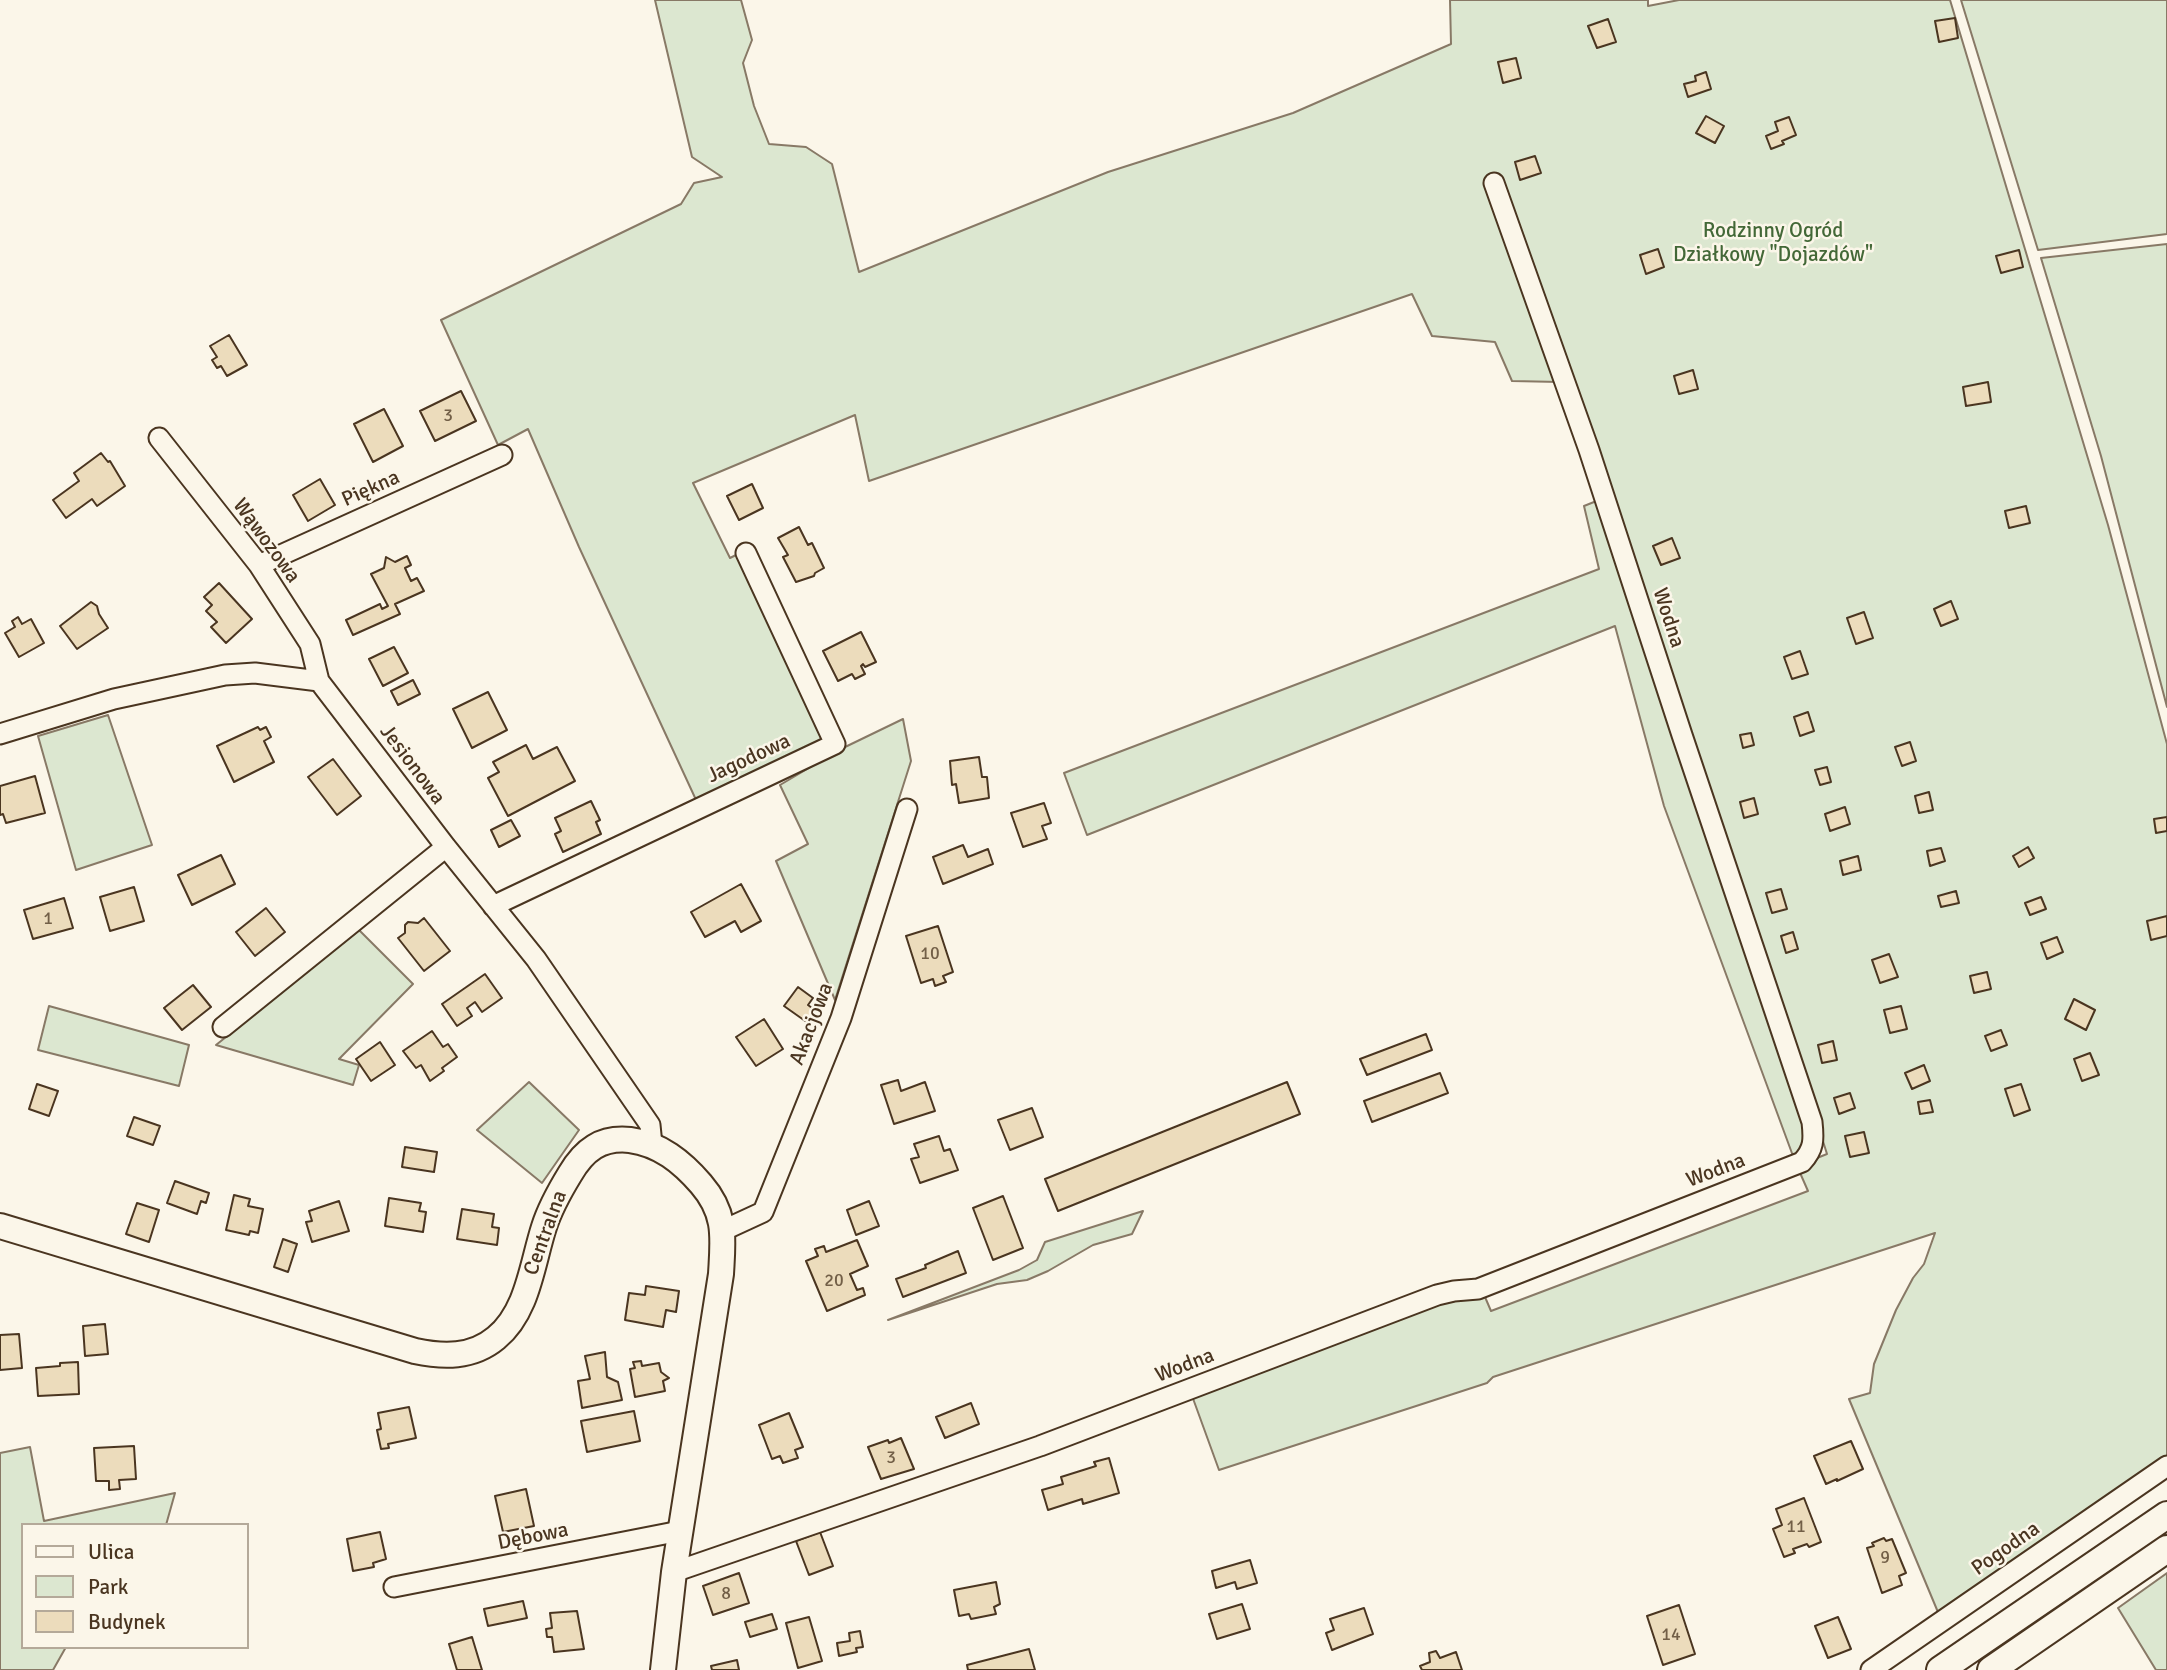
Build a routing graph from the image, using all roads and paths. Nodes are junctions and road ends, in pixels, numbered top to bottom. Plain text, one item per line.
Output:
1 (1494, 183) dead end
2 (159, 438) dead end
3 (502, 455) dead end
4 (746, 553) dead end
5 (259, 565) junction
6 (319, 681) junction
7 (0, 734) edge
8 (907, 808) dead end
9 (446, 847) junction
10 (493, 906) junction
11 (223, 1027) dead end
12 (652, 1145) junction
13 (0, 1226) edge
14 (724, 1230) junction
15 (2167, 1466) edge
16 (2167, 1514) edge
17 (680, 1531) junction
18 (2167, 1549) edge
19 (674, 1573) junction
20 (394, 1587) dead end
21 (663, 1670) edge
22 (1871, 1670) edge
23 (1940, 1670) edge
24 (1991, 1670) edge

1 - 19 street, Wodna
2 - 5 street, Wąwozowa
3 - 5 street, Piękna
4 - 10 street, Jagodowa
5 - 6 street, Wąwozowa
6 - 7 street
6 - 9 street, Jesionowa
8 - 14 street, Akacjowa
9 - 10 street, Jesionowa
9 - 11 street
10 - 12 street, Jesionowa
12 - 13 street, Centralna
12 - 14 street, Centralna
14 - 17 street, Centralna
15 - 22 street, Pogodna
16 - 23 main road
17 - 19 street, Centralna
17 - 20 street, Dębowa
18 - 24 main road
19 - 21 street, Centralna

